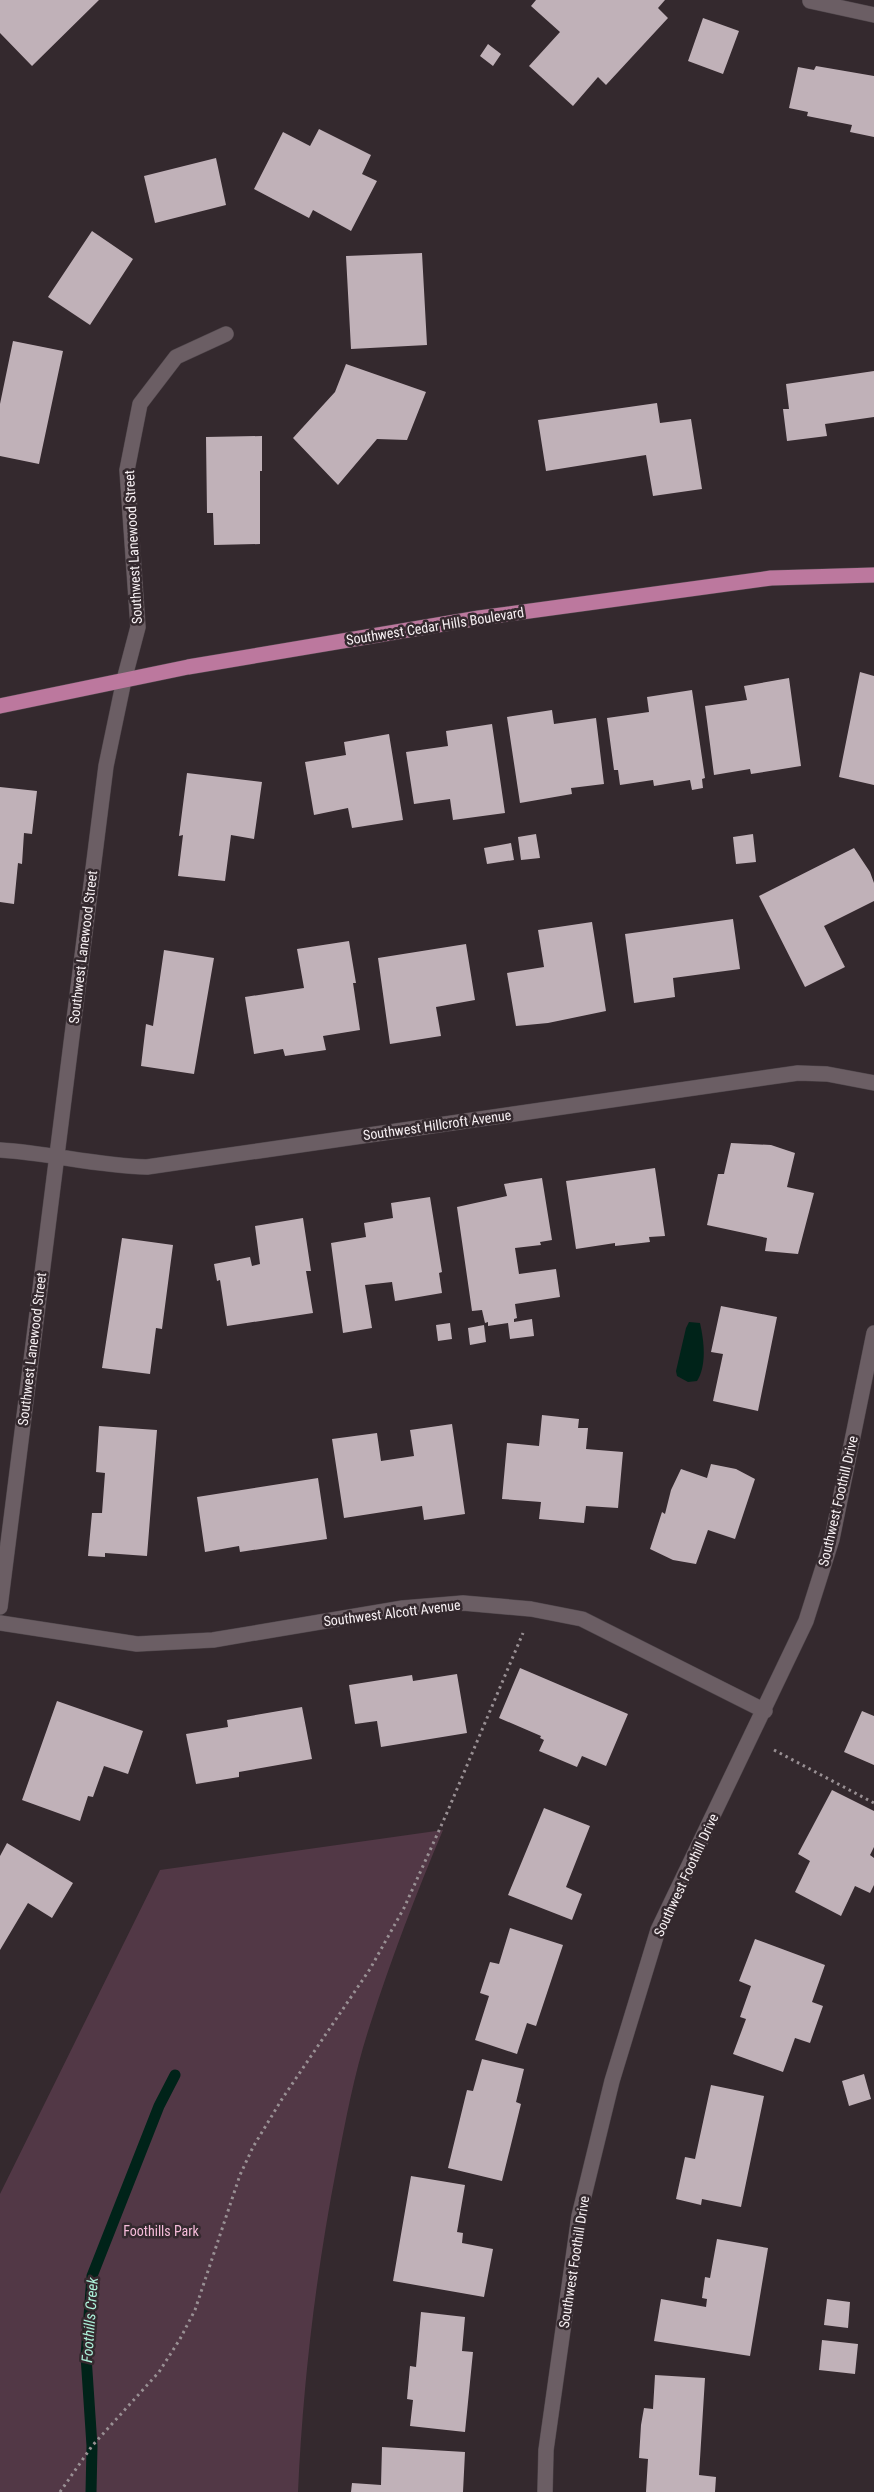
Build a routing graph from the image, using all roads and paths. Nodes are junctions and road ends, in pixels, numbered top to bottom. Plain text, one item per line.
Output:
1 (810, 1) dead end
2 (874, 15) edge
3 (226, 334) dead end
4 (874, 575) edge
5 (124, 680) junction
6 (0, 706) edge
7 (874, 1083) edge
8 (0, 1150) edge
9 (56, 1156) junction
10 (874, 1333) edge
11 (0, 1607) edge
12 (531, 1609) junction
13 (0, 1623) edge
14 (765, 1711) junction
15 (752, 1738) junction
16 (874, 1803) edge
17 (60, 2492) edge
18 (545, 2492) edge

1 - 2 street
3 - 5 street, Southwest Lanewood Street
4 - 5 main road, Southwest Cedar Hills Boulevard
5 - 6 main road, Southwest Cedar Hills Boulevard
5 - 9 street, Southwest Lanewood Street
7 - 9 street, Southwest Hillcroft Avenue
8 - 9 street, Southwest Hillcroft Avenue
9 - 11 street, Southwest Lanewood Street
10 - 14 street, Southwest Foothill Drive
12 - 13 street, Southwest Alcott Avenue
12 - 14 street, Southwest Alcott Avenue
12 - 17 path
14 - 15 street, Southwest Foothill Drive
15 - 16 path
15 - 18 street, Southwest Foothill Drive

